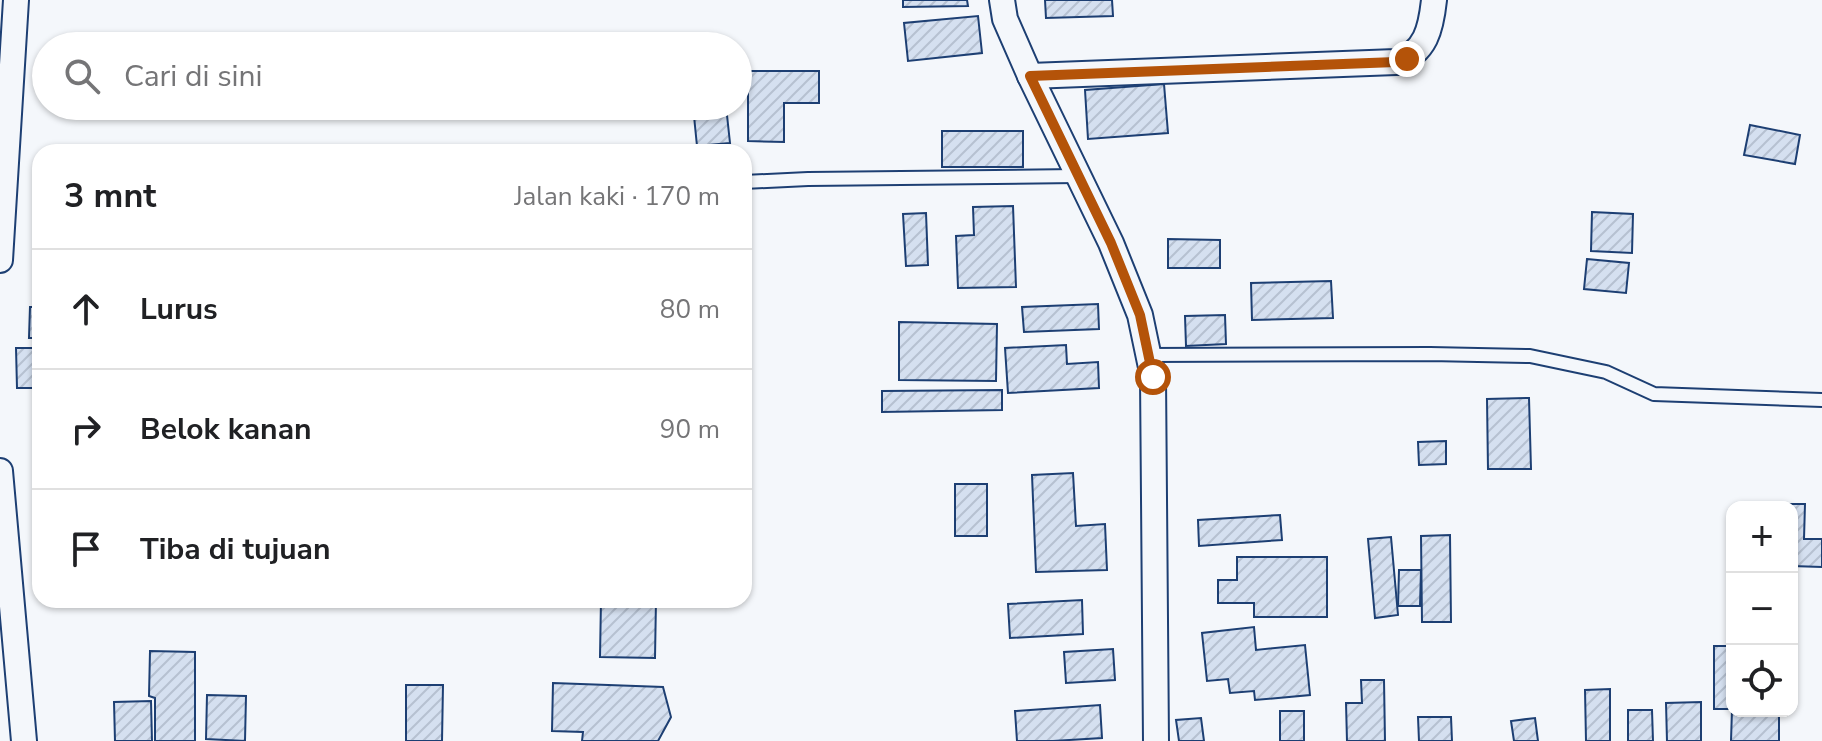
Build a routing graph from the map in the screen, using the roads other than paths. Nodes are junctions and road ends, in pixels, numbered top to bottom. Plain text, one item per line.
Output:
1 (16, 0) edge
2 (1002, 0) edge
3 (1434, 0) edge
4 (1030, 76) junction
5 (1077, 176) junction
6 (752, 182) edge
7 (0, 260) edge
8 (1148, 355) junction
9 (1822, 400) edge
10 (0, 471) edge
11 (24, 741) edge
12 (1156, 741) edge

1 - 7 street
2 - 4 street
3 - 4 street
4 - 5 street
5 - 6 lane
5 - 8 street
8 - 9 lane
8 - 12 street
10 - 11 street

